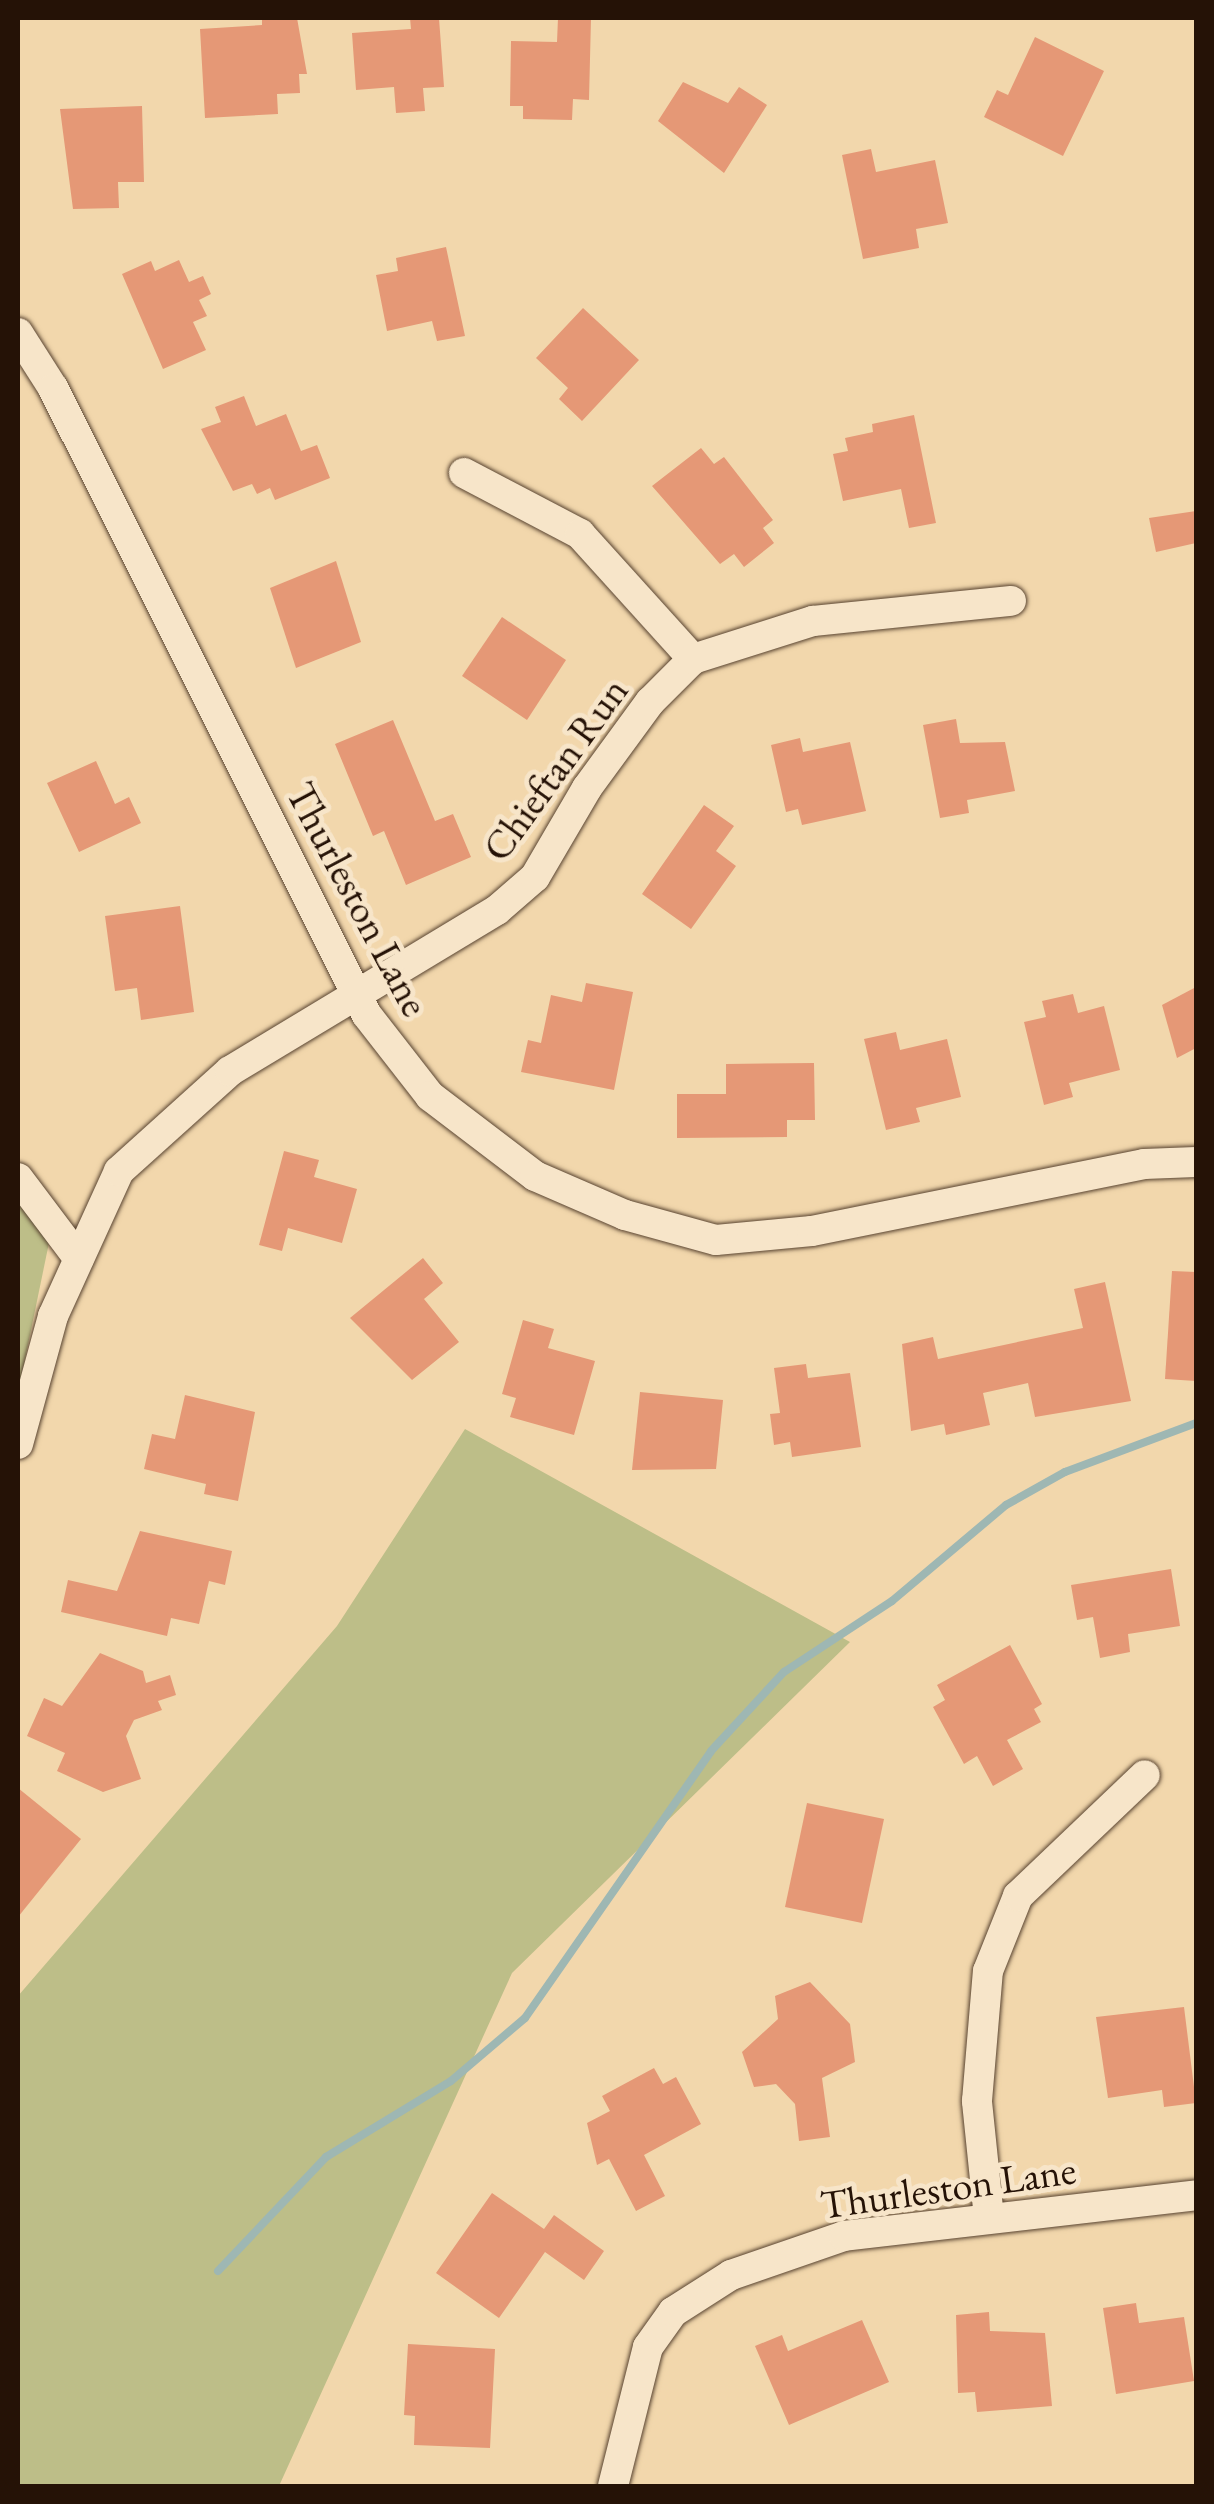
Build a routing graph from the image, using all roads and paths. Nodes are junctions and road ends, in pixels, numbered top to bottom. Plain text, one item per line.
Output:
1 (18, 334) edge
2 (464, 473) dead end
3 (1010, 601) dead end
4 (693, 659) junction
5 (354, 994) junction
6 (1196, 1162) edge
7 (18, 1178) edge
8 (79, 1259) junction
9 (18, 1444) edge
10 (1145, 1775) dead end
11 (1196, 2195) edge
12 (989, 2218) junction
13 (614, 2486) edge

1 - 5 street, Thurleston Lane
2 - 4 street
3 - 4 street, Chieftan Run
4 - 5 street, Chieftan Run
5 - 6 street, Thurleston Lane
5 - 8 street, Chieftan Run
7 - 8 street
8 - 9 street, Chieftan Run
10 - 12 street
11 - 12 street, Thurleston Lane
12 - 13 street, Thurleston Lane

